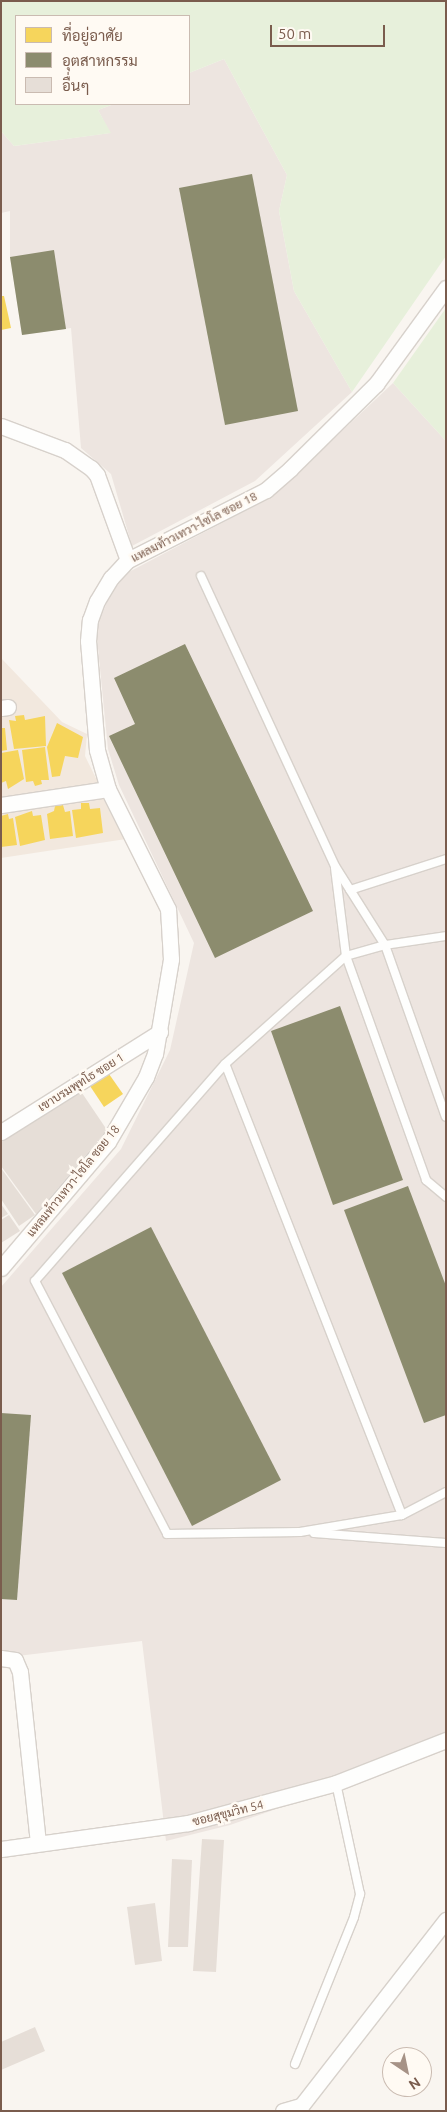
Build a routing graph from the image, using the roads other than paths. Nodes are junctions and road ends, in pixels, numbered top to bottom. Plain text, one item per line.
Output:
1 (446, 288) edge
2 (1, 426) edge
3 (128, 560) junction
4 (201, 576) dead end
5 (108, 790) junction
6 (1, 805) edge
7 (446, 860) edge
8 (335, 866) junction
9 (350, 890) junction
10 (446, 936) edge
11 (385, 945) junction
12 (346, 956) junction
13 (160, 1032) junction
14 (226, 1064) junction
15 (446, 1117) edge
16 (1, 1132) edge
17 (446, 1198) edge
18 (1, 1268) edge
19 (446, 1492) edge
20 (402, 1515) junction
21 (300, 1532) junction
22 (446, 1543) edge
23 (1, 1658) edge
24 (446, 1740) edge
25 (336, 1783) junction
26 (38, 1842) junction
27 (1, 1849) edge
28 (446, 1920) edge
29 (295, 2064) dead end
30 (301, 2108) edge
31 (283, 2111) edge

1 - 3 street, แหลมท้าวเทวา-ไซโล ซอย 18
2 - 3 street
3 - 5 street, แหลมท้าวเทวา-ไซโล ซอย 18
4 - 8 lane
5 - 6 street
5 - 13 street, แหลมท้าวเทวา-ไซโล ซอย 18
7 - 9 lane
8 - 9 lane
8 - 12 lane
9 - 11 lane
10 - 11 lane
11 - 12 lane
11 - 15 lane
12 - 14 lane
12 - 17 lane
13 - 16 street, เขาบรมพุทโธ ซอย 1
13 - 18 street, แหลมท้าวเทวา-ไซโล ซอย 18
14 - 20 lane
14 - 21 lane
19 - 20 lane
20 - 21 lane
21 - 22 lane
23 - 26 street
24 - 25 street, ซอยสุขุมวิท 54
25 - 26 street, ซอยสุขุมวิท 54
25 - 29 lane
26 - 27 street, ซอยสุขุมวิท 54
28 - 30 street
30 - 31 street

